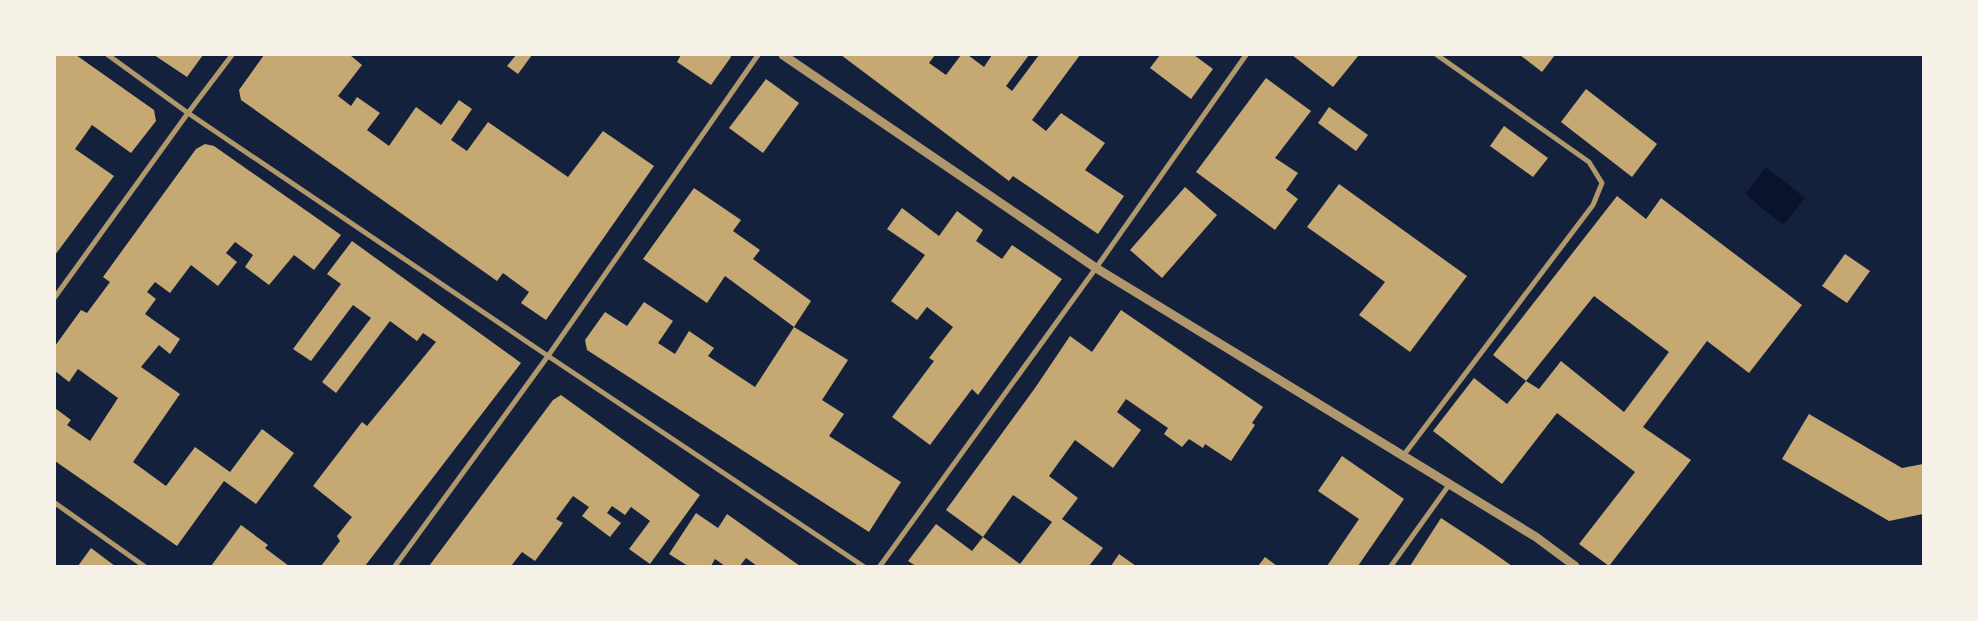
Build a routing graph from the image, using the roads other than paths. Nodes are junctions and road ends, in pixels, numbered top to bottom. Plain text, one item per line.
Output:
1 (108, 55) edge
2 (232, 55) edge
3 (758, 55) edge
4 (783, 55) edge
5 (1246, 55) edge
6 (1437, 55) edge
7 (188, 113) junction
8 (1096, 268) junction
9 (55, 297) edge
10 (548, 356) junction
11 (1403, 456) junction
12 (1449, 485) junction
13 (55, 503) edge
14 (144, 566) edge
15 (395, 566) edge
16 (863, 566) edge
17 (880, 566) edge
18 (1391, 566) edge
19 (1575, 566) edge

1 - 7 street
2 - 7 street
3 - 10 street
4 - 8 street
5 - 8 street
6 - 11 street
7 - 9 street
7 - 10 street
8 - 11 street
8 - 17 street
10 - 15 street
10 - 16 street
11 - 12 street
12 - 18 street
12 - 19 street
13 - 14 street

